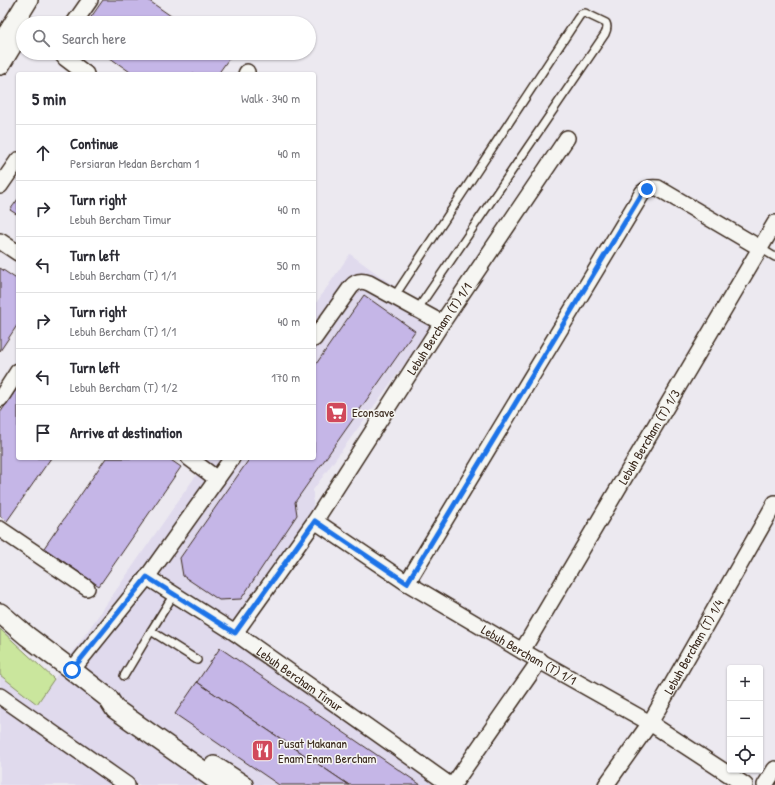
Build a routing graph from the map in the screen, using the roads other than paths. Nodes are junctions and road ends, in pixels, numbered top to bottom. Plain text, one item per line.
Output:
1 (28, 0) edge
2 (40, 0) edge
3 (90, 0) edge
4 (18, 16) edge
5 (30, 16) edge
6 (79, 16) edge
7 (16, 20) edge
8 (16, 39) edge
9 (0, 46) edge
10 (67, 60) edge
11 (0, 65) edge
12 (81, 72) edge
13 (567, 138) dead end
14 (16, 163) edge
15 (0, 186) edge
16 (775, 223) edge
17 (0, 240) edge
18 (760, 248) junction
19 (16, 252) edge
20 (775, 257) edge
21 (394, 297) junction
22 (417, 310) junction
23 (442, 322) junction
24 (316, 336) edge
25 (16, 374) edge
26 (0, 399) edge
27 (192, 460) edge
28 (231, 460) edge
29 (217, 479) junction
30 (775, 503) edge
31 (315, 521) junction
32 (0, 529) edge
33 (147, 577) junction
34 (407, 583) junction
35 (87, 588) dead end
36 (174, 594) junction
37 (0, 613) edge
38 (151, 631) junction
39 (235, 633) junction
40 (522, 651) junction
41 (197, 660) dead end
42 (540, 660) junction
43 (72, 670) junction
44 (124, 676) dead end
45 (0, 696) edge
46 (108, 698) junction
47 (650, 723) junction
48 (127, 785) edge
49 (223, 785) edge
50 (243, 785) edge
51 (452, 785) edge
52 (606, 785) edge
53 (745, 785) edge

1 - 4 street
2 - 5 street
3 - 6 street
7 - 9 street
8 - 11 street
10 - 12 street
13 - 23 street, Lebuh Bercham (T) 1/1
14 - 15 street
16 - 18 street, Lebuh Bercham (T) 1/3
17 - 19 street
18 - 20 lane
18 - 34 street
18 - 40 street, Lebuh Bercham (T) 1/3
21 - 22 street
21 - 22 lane
21 - 24 street
22 - 23 street
23 - 31 street, Lebuh Bercham (T) 1/1
25 - 26 street
27 - 29 street
28 - 29 street
29 - 33 street
30 - 47 street, Lebuh Bercham (T) 1/4
31 - 34 street, Lebuh Bercham (T) 1/1
31 - 39 street, Lebuh Bercham (T) 1/1
32 - 35 street
33 - 36 street, Lebuh Bercham Timur
33 - 43 street
34 - 40 street, Lebuh Bercham (T) 1/1
36 - 38 lane
36 - 39 street, Lebuh Bercham Timur
37 - 43 street
38 - 41 lane
38 - 44 lane
39 - 51 street, Lebuh Bercham Timur
40 - 42 street, Lebuh Bercham (T) 1/1
42 - 47 street, Lebuh Bercham (T) 1/1
42 - 51 street
43 - 46 street
45 - 48 street
46 - 49 street
46 - 50 street
47 - 52 street, Lebuh Bercham (T) 1/4
47 - 53 street, Lebuh Bercham (T) 1/1

